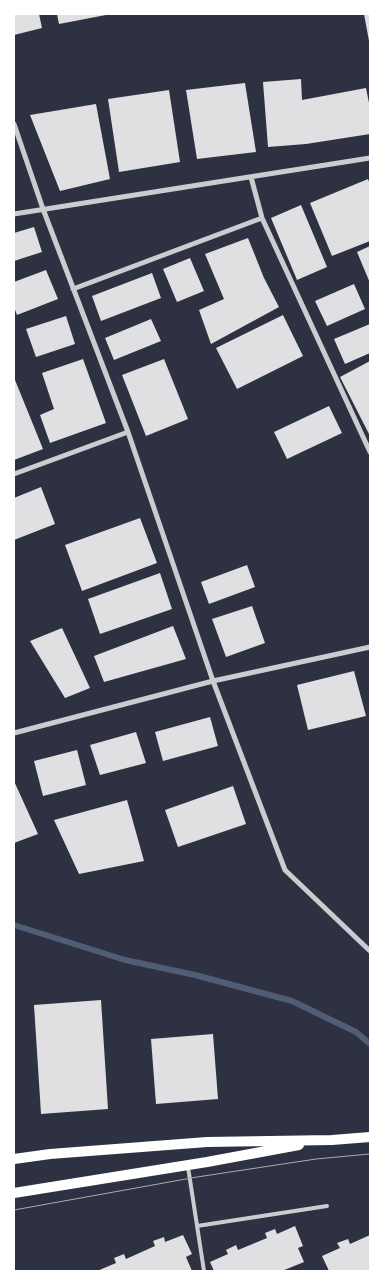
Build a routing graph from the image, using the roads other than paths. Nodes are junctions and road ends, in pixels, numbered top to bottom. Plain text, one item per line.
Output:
1 (14, 124) edge
2 (370, 158) edge
3 (251, 177) junction
4 (43, 209) junction
5 (15, 214) edge
6 (262, 218) junction
7 (73, 289) junction
8 (128, 432) junction
9 (370, 452) edge
10 (14, 474) edge
11 (370, 647) edge
12 (213, 681) junction
13 (14, 733) edge
14 (370, 951) edge
15 (370, 1136) edge
16 (332, 1140) junction
17 (14, 1158) edge
18 (187, 1165) junction
19 (14, 1193) edge
20 (327, 1206) dead end
21 (197, 1226) junction
22 (204, 1271) edge

1 - 4 street
2 - 3 street
3 - 4 street
3 - 6 street
4 - 5 street
4 - 7 street
6 - 7 street
6 - 9 street
7 - 8 street
8 - 10 street
8 - 12 street
11 - 12 street
12 - 13 street
12 - 14 street
15 - 16 main road
16 - 17 main road
16 - 18 main road
18 - 19 main road
18 - 21 lane
20 - 21 lane
21 - 22 lane

